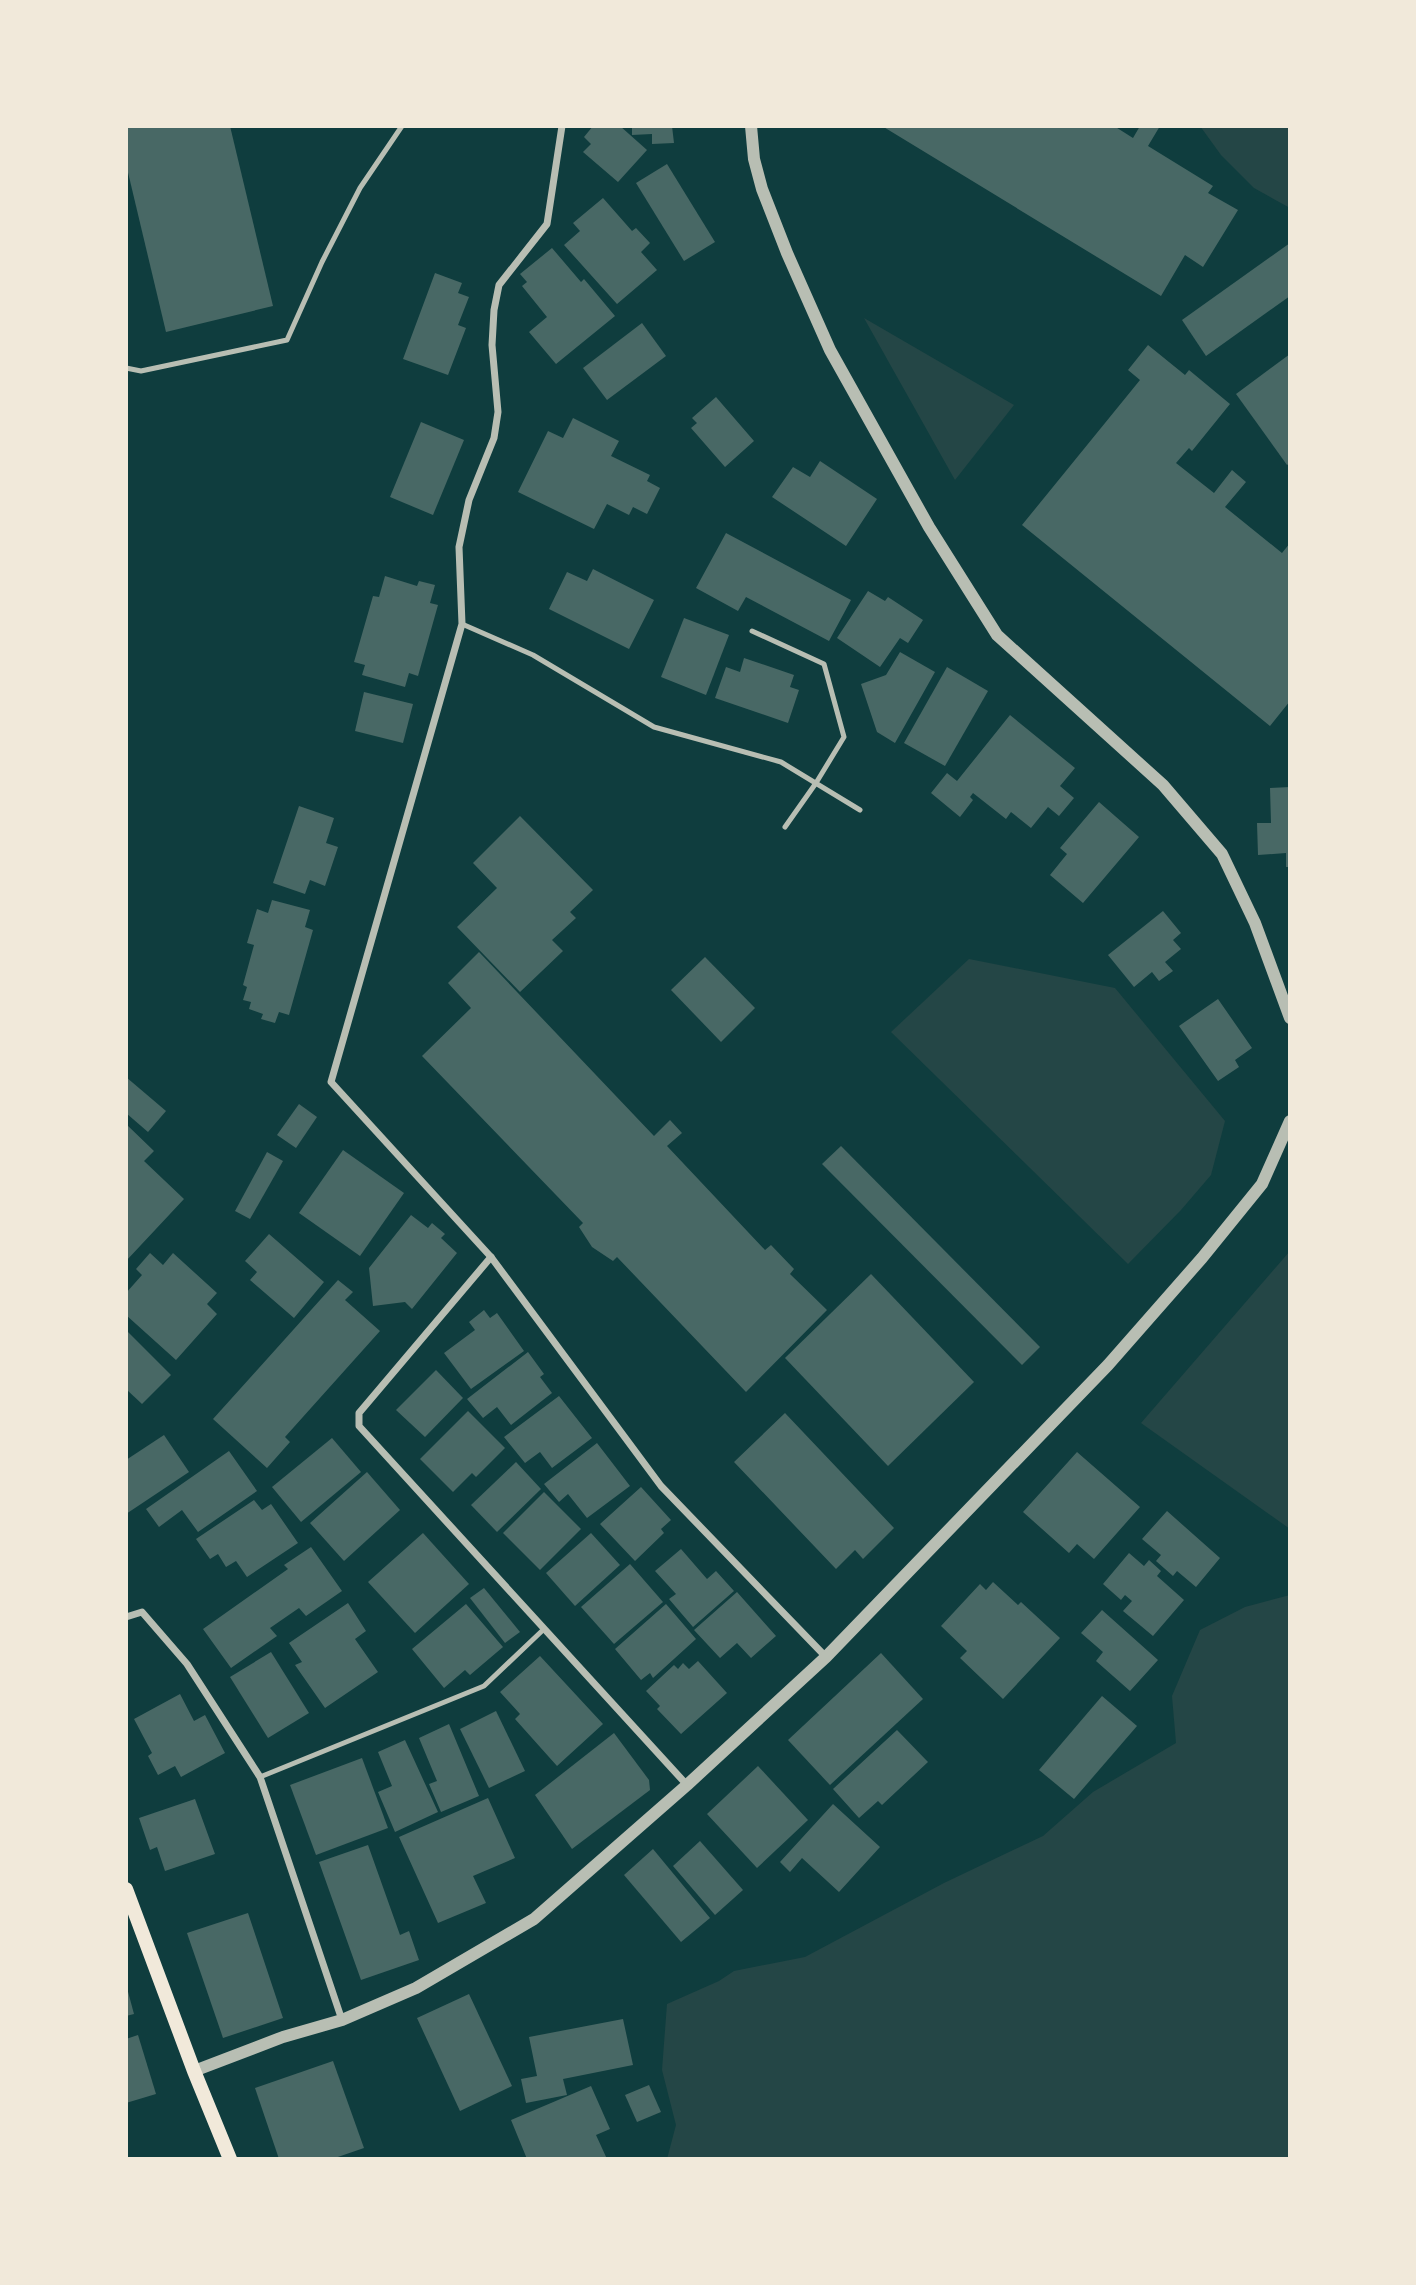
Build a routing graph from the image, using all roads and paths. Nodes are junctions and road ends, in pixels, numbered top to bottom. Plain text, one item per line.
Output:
1 (402, 126) edge
2 (562, 126) edge
3 (751, 126) edge
4 (126, 368) edge
5 (462, 624) junction
6 (752, 631) dead end
7 (816, 783) junction
8 (860, 810) dead end
9 (785, 827) dead end
10 (1290, 1018) edge
11 (1290, 1121) edge
12 (491, 1258) junction
13 (126, 1617) edge
14 (544, 1629) junction
15 (826, 1657) junction
16 (260, 1777) junction
17 (687, 1785) junction
18 (126, 1889) edge
19 (342, 2020) junction
20 (194, 2071) junction
21 (230, 2159) edge

1 - 4 lane
2 - 5 street
3 - 10 street
5 - 7 lane
5 - 12 street
6 - 7 lane
7 - 8 lane
7 - 9 lane
11 - 15 street
12 - 14 street
12 - 15 street
13 - 16 street
14 - 16 lane
14 - 17 street
15 - 17 street
16 - 19 street
17 - 19 street
18 - 20 main road
19 - 20 street
20 - 21 main road

